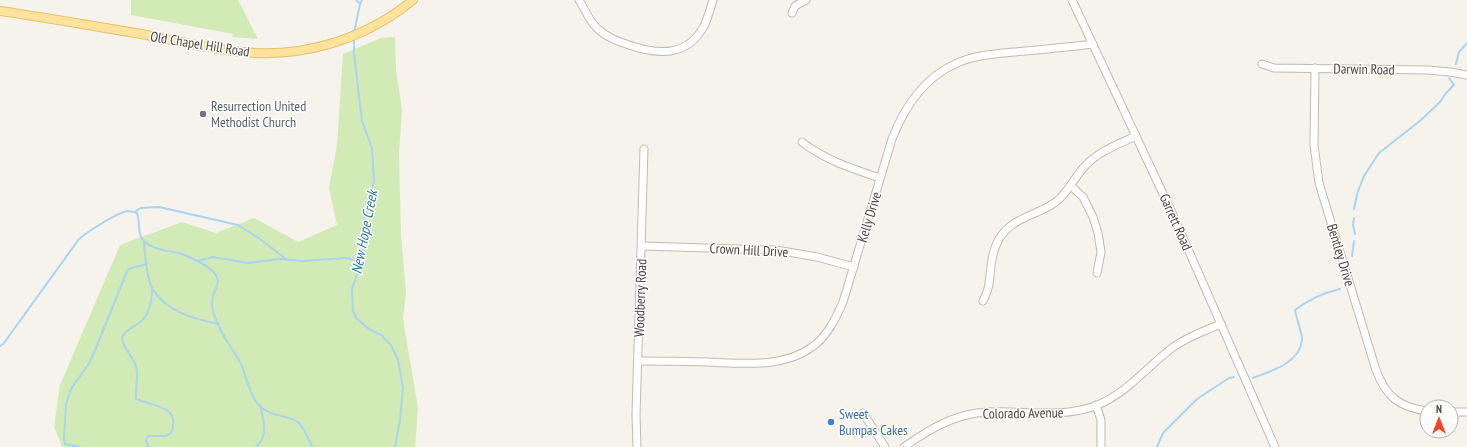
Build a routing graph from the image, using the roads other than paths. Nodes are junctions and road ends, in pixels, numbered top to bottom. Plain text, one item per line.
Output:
1 (413, 0) edge
2 (579, 0) edge
3 (713, 0) edge
4 (806, 0) edge
5 (1072, 0) edge
6 (0, 11) edge
7 (792, 13) dead end
8 (1093, 44) junction
9 (1262, 64) dead end
10 (1315, 68) junction
11 (1467, 75) edge
12 (1136, 136) junction
13 (802, 142) dead end
14 (644, 149) dead end
15 (880, 178) junction
16 (1071, 186) junction
17 (642, 246) junction
18 (854, 267) junction
19 (1097, 272) dead end
20 (983, 301) dead end
21 (1221, 324) junction
22 (638, 360) junction
23 (1096, 405) junction
24 (1419, 410) edge
25 (863, 413) dead end
26 (637, 447) edge
27 (885, 447) edge
28 (904, 447) edge
29 (1101, 447) edge
30 (1275, 447) edge

1 - 6 main road, Old Chapel Hill Road
2 - 3 street
4 - 7 street
5 - 8 street, Garrett Road
8 - 12 street, Garrett Road
8 - 15 street, Kelly Drive
9 - 10 street, Darwin Road
10 - 11 street, Darwin Road
10 - 24 street, Bentley Drive
12 - 16 street
12 - 21 street, Garrett Road
13 - 15 street
14 - 17 street, Woodberry Road
15 - 18 street, Kelly Drive
16 - 19 street
16 - 20 street
17 - 18 street, Crown Hill Drive
17 - 22 street, Woodberry Road
18 - 22 street, Kelly Drive
21 - 23 street, Colorado Avenue
21 - 30 street, Garrett Road
22 - 26 street, Woodberry Road
23 - 28 street, Colorado Avenue
23 - 29 street
25 - 27 street

